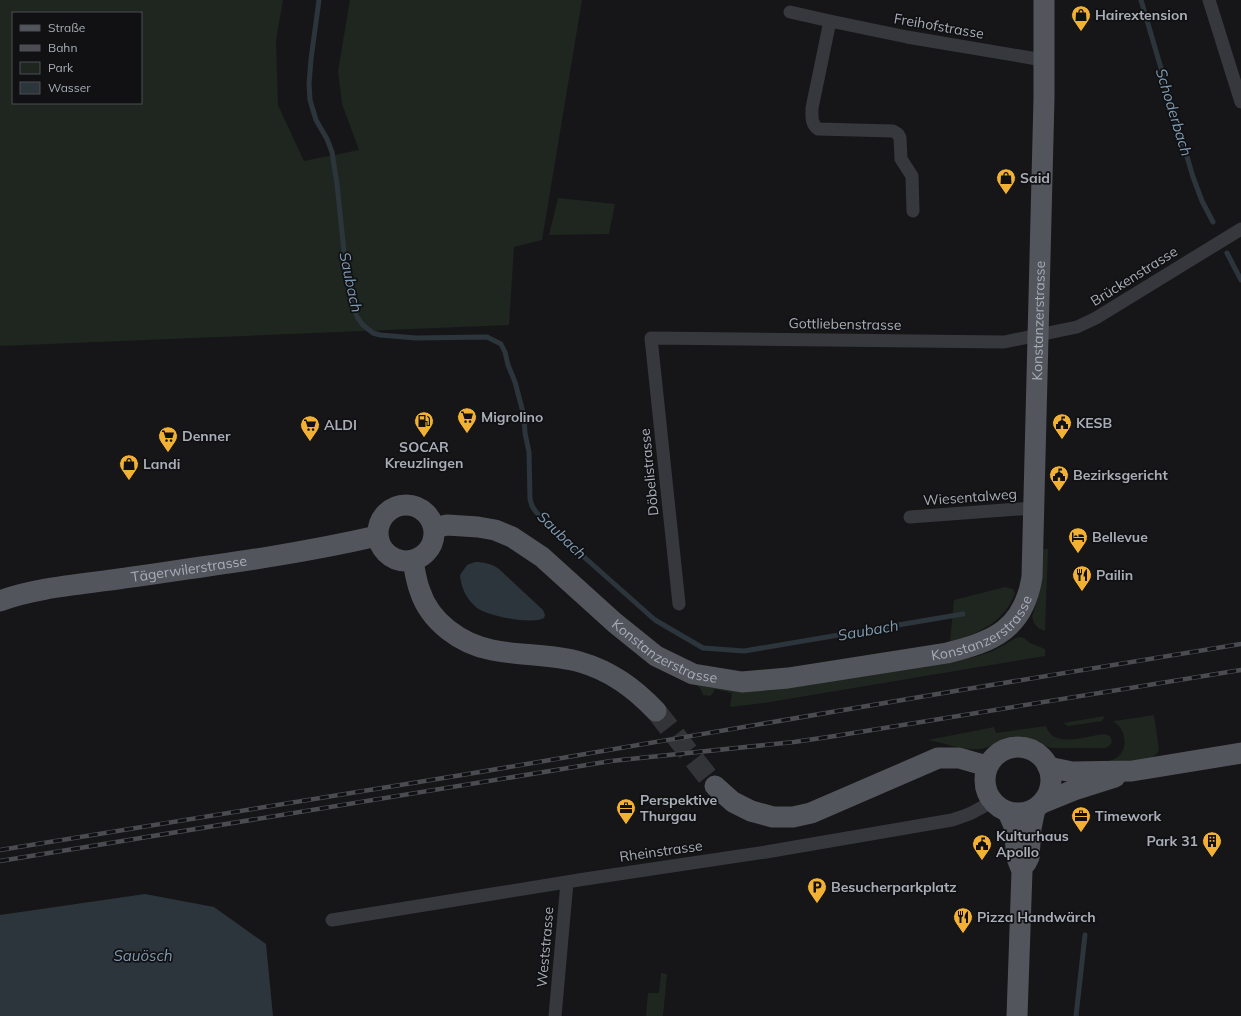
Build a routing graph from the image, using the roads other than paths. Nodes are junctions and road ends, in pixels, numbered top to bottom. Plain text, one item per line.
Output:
1 (1044, 0) edge
2 (1209, 0) edge
3 (790, 12) dead end
4 (830, 21) junction
5 (1043, 60) junction
6 (1241, 102) edge
7 (913, 211) dead end
8 (1236, 232) edge
9 (1038, 336) junction
10 (650, 338) joint
11 (1033, 508) junction
12 (910, 517) dead end
13 (434, 528) junction
14 (378, 536) junction
15 (414, 561) junction
16 (0, 601) edge
17 (679, 604) dead end
18 (656, 711) tunnel mouth
19 (1241, 753) edge
20 (987, 766) junction
21 (1048, 767) junction
22 (1132, 771) junction
23 (714, 786) tunnel mouth
24 (991, 801) junction
25 (1038, 806) junction
26 (1008, 812) junction
27 (1022, 871) junction
28 (567, 882) junction
29 (332, 920) dead end
30 (555, 1016) edge
31 (1018, 1016) edge

1 - 5 main road, Konstanzerstrasse
2 - 6 street
3 - 4 street, Freihofstrasse
4 - 5 street, Freihofstrasse
4 - 7 street
5 - 9 main road, Konstanzerstrasse
8 - 9 street, Brückenstrasse
9 - 10 street, Gottliebenstrasse
9 - 11 main road, Konstanzerstrasse
10 - 17 street, Döbelistrasse
11 - 12 street, Wiesentalweg
11 - 13 main road, Konstanzerstrasse
13 - 14 main road
13 - 15 main road
14 - 15 main road
14 - 16 main road, Tägerwilerstrasse
15 - 18 main road
19 - 22 main road
20 - 21 main road
20 - 23 main road
20 - 24 main road
21 - 22 main road
21 - 25 main road
22 - 25 main road
24 - 26 main road
24 - 28 street, Rheinstrasse
25 - 26 main road
25 - 27 main road
26 - 27 main road
27 - 31 main road
28 - 29 street, Rheinstrasse
28 - 30 street, Weststrasse

